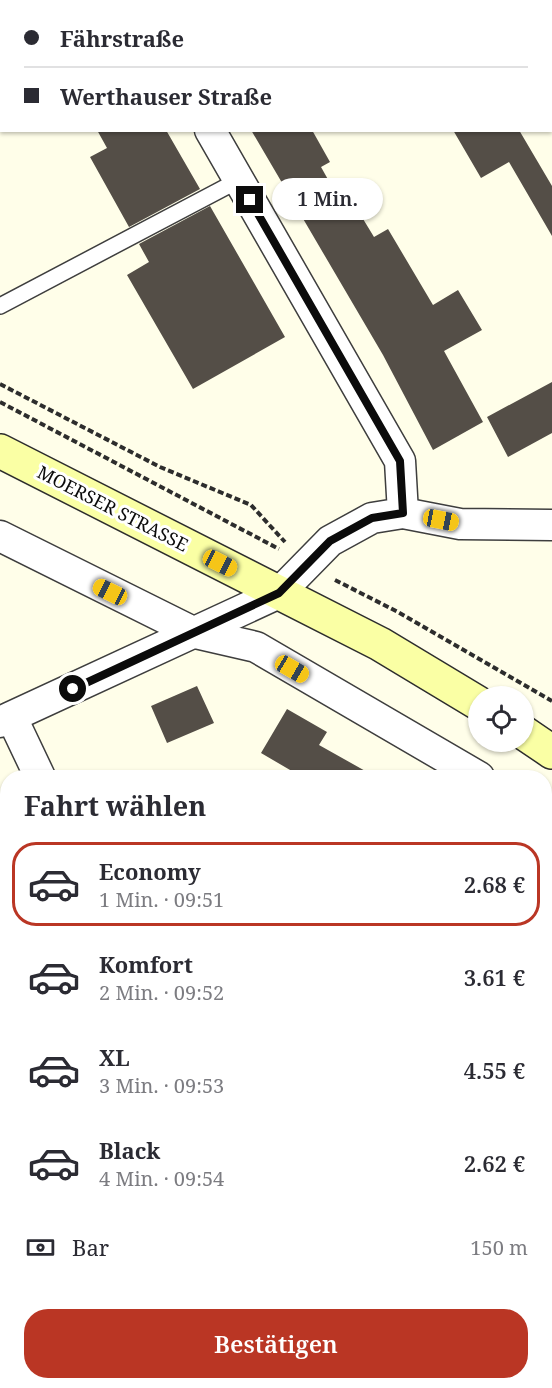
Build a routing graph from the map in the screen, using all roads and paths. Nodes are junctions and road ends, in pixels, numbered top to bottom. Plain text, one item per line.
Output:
1 (211, 132) edge
2 (239, 180) junction
3 (0, 306) edge
4 (0, 384) edge
5 (0, 402) edge
6 (0, 450) edge
7 (403, 513) junction
8 (552, 525) edge
9 (0, 536) edge
10 (305, 565) junction
11 (279, 593) junction
12 (195, 633) junction
13 (468, 697) edge
14 (552, 701) edge
15 (6, 720) edge
16 (534, 740) edge
17 (552, 752) edge
18 (36, 770) edge
19 (467, 770) edge

1 - 2 street
2 - 3 lane
2 - 7 street
4 - 10 path
5 - 10 path
6 - 11 main road, MOERSER STRASSE
7 - 8 street
7 - 10 street
9 - 12 street
10 - 11 street
10 - 14 path
11 - 12 street
11 - 13 main road, MOERSER STRASSE
12 - 15 street
12 - 19 street
15 - 18 street
16 - 17 main road

